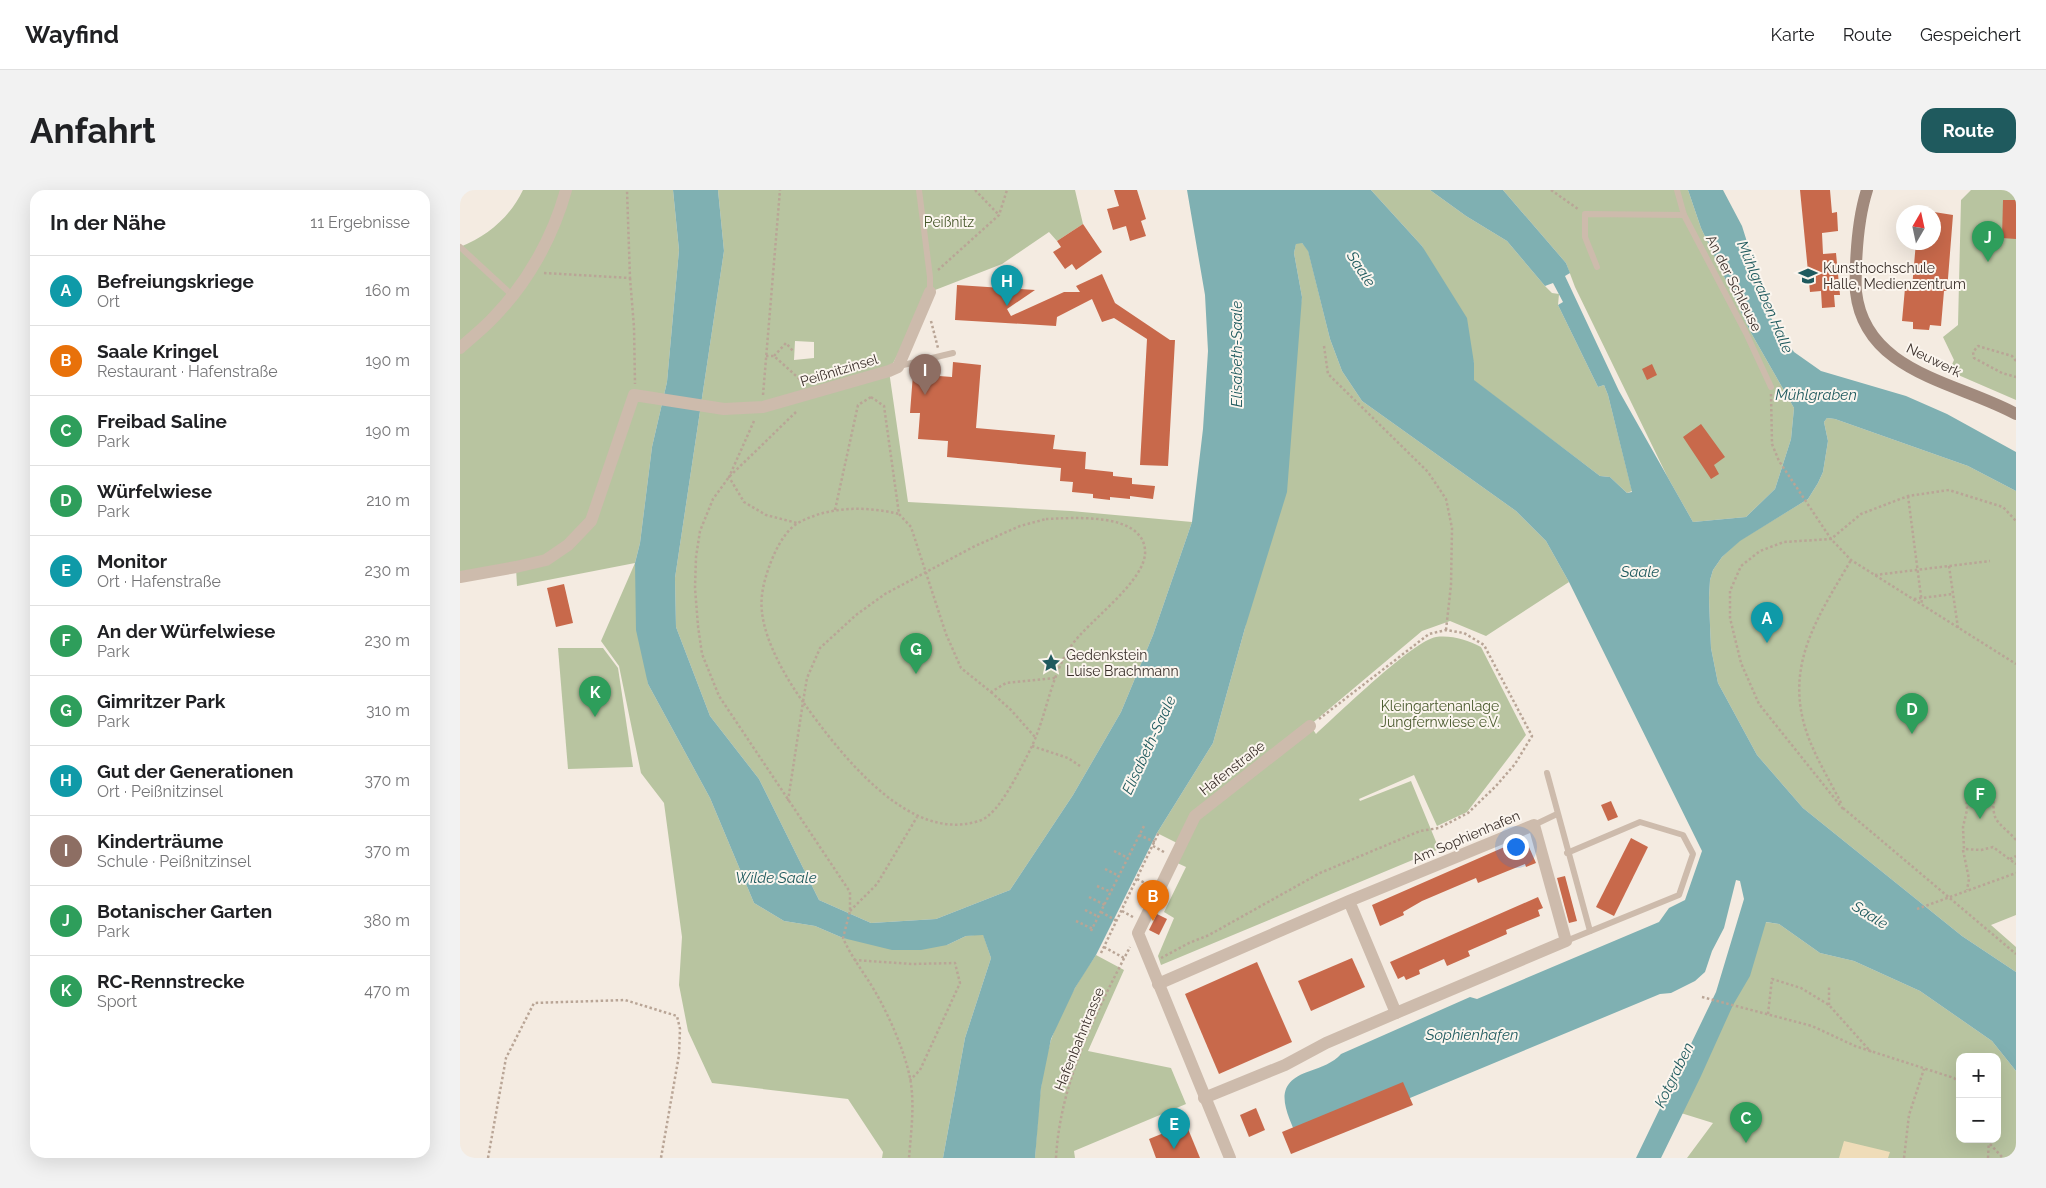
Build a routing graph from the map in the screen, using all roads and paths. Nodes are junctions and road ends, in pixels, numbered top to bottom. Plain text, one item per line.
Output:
1 (566, 190) edge
2 (627, 190) edge
3 (780, 190) edge
4 (919, 190) edge
5 (975, 190) edge
6 (1007, 190) edge
7 (1551, 190) edge
8 (1677, 190) edge
9 (1867, 190) edge
10 (1585, 214) junction
11 (999, 215) junction
12 (1684, 216) junction
13 (460, 247) edge
14 (1597, 267) dead end
15 (530, 272) junction
16 (930, 276) junction
17 (630, 278) junction
18 (512, 295) junction
19 (928, 296) junction
20 (1324, 346) dead end
21 (460, 348) edge
22 (793, 351) dead end
23 (953, 354) dead end
24 (766, 356) junction
25 (774, 356) junction
26 (940, 356) junction
27 (2016, 361) edge
28 (898, 367) junction
29 (2016, 377) edge
30 (764, 384) dead end
31 (1771, 387) joint
32 (816, 393) junction
33 (634, 395) junction
34 (763, 407) junction
35 (2016, 414) edge
36 (728, 477) junction
37 (1908, 496) junction
38 (835, 510) junction
39 (899, 514) junction
40 (2016, 521) edge
41 (798, 523) junction
42 (1831, 539) junction
43 (1851, 560) junction
44 (1990, 561) dead end
45 (1949, 566) junction
46 (1918, 570) junction
47 (926, 572) junction
48 (1874, 575) junction
49 (460, 577) edge
50 (1953, 594) junction
51 (1921, 598) junction
52 (1913, 599) junction
53 (1922, 605) junction
54 (1958, 628) junction
55 (1446, 630) junction
56 (2016, 664) edge
57 (1055, 678) junction
58 (991, 692) junction
59 (803, 702) junction
60 (1310, 726) joint
61 (1035, 737) junction
62 (1032, 746) junction
63 (1080, 766) dead end
64 (1547, 773) dead end
65 (788, 801) junction
66 (1843, 809) junction
67 (1557, 814) junction
68 (917, 816) junction
69 (1534, 825) junction
70 (1144, 826) dead end
71 (1160, 832) dead end
72 (1139, 835) junction
73 (2016, 840) edge
74 (1155, 842) junction
75 (1153, 846) junction
76 (1158, 849) dead end
77 (1964, 849) junction
78 (1114, 851) dead end
79 (1567, 852) junction
80 (2016, 856) edge
81 (1128, 858) junction
82 (2010, 859) junction
83 (2016, 864) edge
84 (1105, 869) dead end
85 (2016, 873) edge
86 (1119, 876) junction
87 (1137, 879) junction
88 (1142, 882) dead end
89 (1097, 886) dead end
90 (1967, 890) junction
91 (1111, 892) junction
92 (1089, 897) dead end
93 (1946, 897) junction
94 (1349, 901) junction
95 (1105, 905) junction
96 (1917, 909) dead end
97 (1085, 910) dead end
98 (850, 911) junction
99 (1122, 911) junction
100 (1101, 912) junction
101 (1126, 914) dead end
102 (1099, 916) junction
103 (1117, 920) junction
104 (1076, 921) dead end
105 (1590, 931) junction
106 (1138, 933) junction
107 (1566, 941) junction
108 (1104, 947) junction
109 (1101, 953) dead end
110 (2016, 954) edge
111 (1124, 958) junction
112 (854, 960) junction
113 (1150, 965) junction
114 (1158, 984) junction
115 (1830, 987) dead end
116 (1702, 997) dead end
117 (1829, 1005) junction
118 (1396, 1013) junction
119 (1768, 1014) junction
120 (1872, 1052) junction
121 (1924, 1069) junction
122 (910, 1080) junction
123 (1956, 1080) edge
124 (1204, 1098) junction
125 (1990, 1144) joint
126 (488, 1158) edge
127 (661, 1158) edge
128 (910, 1158) edge
129 (1056, 1158) edge
130 (1230, 1158) edge
131 (1904, 1158) edge
132 (1988, 1158) edge
133 (2003, 1158) edge

1 - 15 street
2 - 17 path
3 - 24 path
4 - 16 lane, Peißnitzinsel
5 - 11 path
6 - 11 path
7 - 10 path
8 - 12 lane, An der Schleuse
9 - 35 street, Neuwerk
10 - 12 lane
10 - 14 lane
11 - 16 path
12 - 31 lane, An der Schleuse
13 - 18 lane
15 - 17 path
15 - 18 street
16 - 19 lane, Peißnitzinsel
17 - 33 path
18 - 21 street
19 - 26 path
19 - 28 street, Peißnitzinsel
20 - 55 path
22 - 25 path
23 - 26 lane
24 - 25 path
24 - 30 path
25 - 32 path
26 - 28 lane
27 - 29 path
28 - 32 street, Peißnitzinsel
31 - 42 path
32 - 34 street, Peißnitzinsel
32 - 36 path
33 - 34 street, Peißnitzinsel
33 - 49 street
34 - 36 path
36 - 41 path
36 - 65 path
37 - 40 path
37 - 42 path
37 - 46 path
38 - 39 path
38 - 39 path
38 - 41 path
39 - 47 path
41 - 59 path
42 - 43 path
42 - 66 path
43 - 48 path
43 - 66 path
44 - 45 path
45 - 46 path
45 - 50 path
46 - 48 path
46 - 51 path
47 - 57 path
47 - 58 path
47 - 59 path
48 - 52 path
50 - 51 path
50 - 54 path
51 - 52 path
51 - 53 path
52 - 53 path
53 - 54 path
54 - 56 path
55 - 60 path
55 - 113 path
57 - 58 path
57 - 61 path
58 - 61 path
59 - 65 path
59 - 68 path
60 - 106 street, Hafenstraße
61 - 62 path
62 - 63 path
62 - 68 path
64 - 67 lane
65 - 98 path
66 - 93 path
67 - 69 lane
67 - 79 lane
68 - 98 path
69 - 94 street, Am Sophienhafen
69 - 107 street, Am Sophienhafen
70 - 72 path
71 - 74 path
72 - 74 path
72 - 81 path
73 - 77 path
74 - 75 path
75 - 76 path
75 - 87 path
77 - 82 path
77 - 90 path
78 - 81 path
79 - 105 lane
79 - 105 lane
80 - 82 path
81 - 86 path
82 - 83 path
84 - 86 path
85 - 90 path
86 - 91 path
87 - 88 path
87 - 99 path
89 - 91 path
90 - 93 path
91 - 95 path
92 - 95 path
93 - 96 path
93 - 110 path
94 - 114 street, Am Sophienhafen
94 - 118 street
95 - 100 path
97 - 102 path
98 - 112 path
99 - 101 path
99 - 103 path
100 - 102 path
100 - 103 path
102 - 104 path
103 - 108 path
105 - 107 lane
106 - 111 path, Hafenbahntrasse
106 - 113 street
107 - 118 street
108 - 109 path
108 - 111 path
111 - 129 path, Hafenbahntrasse
112 - 122 path
112 - 122 path
113 - 114 street
114 - 124 street
115 - 117 path
116 - 119 path
117 - 119 path
117 - 120 path
118 - 124 street
119 - 120 path
120 - 121 path
121 - 123 path
121 - 131 path
122 - 128 path
124 - 130 street
125 - 132 path
125 - 133 path
126 - 127 path

